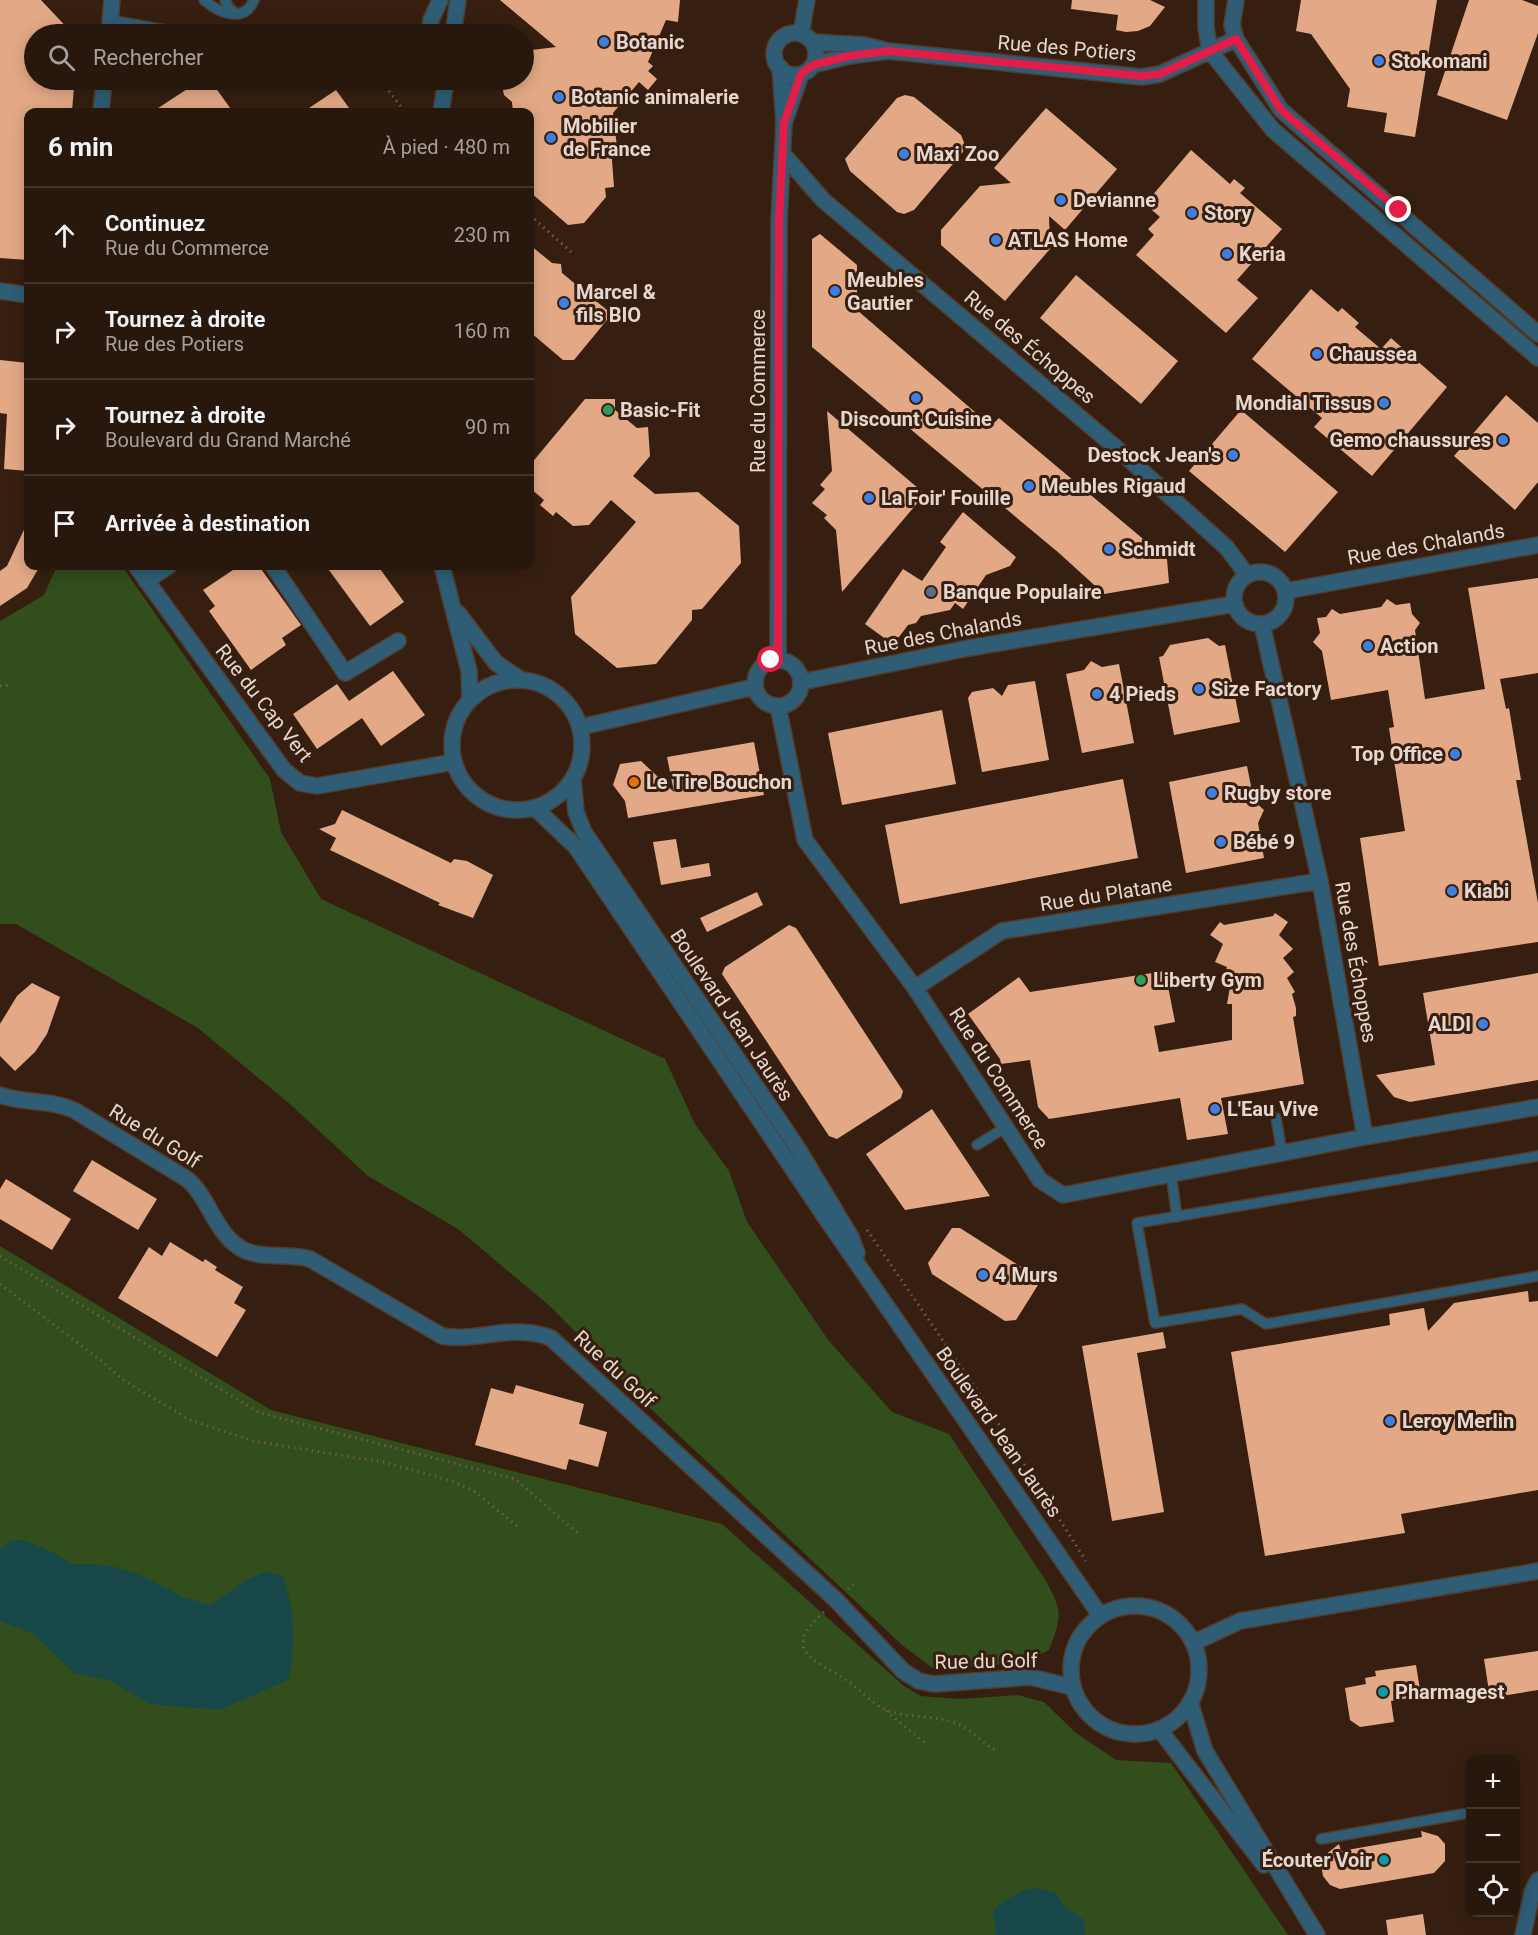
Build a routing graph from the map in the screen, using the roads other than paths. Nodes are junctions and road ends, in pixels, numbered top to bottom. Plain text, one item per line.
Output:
1 (112, 0) edge
2 (204, 0) edge
3 (225, 0) edge
4 (254, 0) edge
5 (440, 0) edge
6 (458, 0) edge
7 (807, 0) edge
8 (1206, 0) edge
9 (1226, 0) edge
10 (1236, 0) edge
11 (237, 14) junction
12 (110, 24) edge
13 (430, 24) edge
14 (454, 24) edge
15 (1234, 32) junction
16 (807, 38) junction
17 (888, 51) junction
18 (1210, 51) junction
19 (780, 67) junction
20 (807, 69) junction
21 (103, 90) edge
22 (444, 90) edge
23 (101, 108) edge
24 (442, 108) edge
25 (784, 123) junction
26 (783, 154) junction
27 (0, 291) edge
28 (24, 294) edge
29 (1538, 334) edge
30 (1538, 358) edge
31 (1538, 545) edge
32 (139, 570) edge
33 (163, 570) edge
34 (276, 570) edge
35 (443, 570) edge
36 (1247, 575) junction
37 (146, 581) junction
38 (1286, 591) junction
39 (1234, 604) junction
40 (453, 606) junction
41 (1262, 624) junction
42 (398, 641) dead end
43 (778, 659) junction
44 (520, 679) junction
45 (801, 682) junction
46 (754, 687) junction
47 (470, 698) junction
48 (778, 706) junction
49 (580, 727) junction
50 (453, 762) junction
51 (573, 779) junction
52 (536, 808) junction
53 (1320, 881) junction
54 (915, 988) junction
55 (0, 1095) edge
56 (1538, 1107) edge
57 (1276, 1118) dead end
58 (1005, 1127) junction
59 (1365, 1137) junction
60 (977, 1145) dead end
61 (1282, 1153) junction
62 (1538, 1156) edge
63 (1171, 1174) junction
64 (1177, 1217) junction
65 (863, 1273) junction
66 (1538, 1276) edge
67 (1538, 1571) edge
68 (1100, 1615) junction
69 (1193, 1643) junction
70 (1072, 1687) junction
71 (1190, 1702) junction
72 (1159, 1729) junction
73 (1463, 1814) dead end
74 (1321, 1839) dead end
75 (1538, 1880) edge
76 (1313, 1930) edge
77 (1523, 1935) edge

1 - 12 street
2 - 11 lane
3 - 11 lane
4 - 11 lane
5 - 13 street
6 - 14 street
7 - 16 street
8 - 18 street
9 - 15 street
10 - 15 street
15 - 18 street, Rue des Potiers
15 - 29 street
16 - 17 street, Rue des Potiers
16 - 19 street
16 - 20 street
17 - 18 street, Rue des Potiers
17 - 20 street, Rue des Potiers
18 - 30 street
19 - 20 street
19 - 25 street, Rue du Commerce
20 - 25 street, Rue du Commerce
21 - 23 street
22 - 24 street
25 - 26 street, Rue du Commerce
26 - 36 street, Rue des Échoppes
26 - 43 street, Rue du Commerce
27 - 28 street
31 - 38 street, Rue des Chalands
32 - 37 street, Rue du Cap Vert
33 - 37 street
34 - 42 street
35 - 40 street
36 - 38 street
36 - 39 street
37 - 50 street, Rue du Cap Vert
38 - 41 street
39 - 41 street
39 - 45 street, Rue des Chalands
40 - 44 street
40 - 47 street
41 - 53 street, Rue des Échoppes
43 - 45 street
43 - 46 street
44 - 47 street
44 - 49 street
45 - 48 street
46 - 48 street
46 - 49 street
47 - 50 street
48 - 54 street, Rue du Commerce
49 - 51 street
50 - 52 street
51 - 52 street
51 - 65 street, Boulevard Jean Jaurès
52 - 65 street, Boulevard Jean Jaurès
53 - 54 street, Rue du Platane
53 - 59 street, Rue des Échoppes
54 - 58 street, Rue du Commerce
55 - 70 street, Rue du Golf
56 - 59 street
57 - 61 lane
58 - 60 lane
58 - 63 street, Rue du Commerce
59 - 61 street, Rue du Commerce
61 - 63 street, Rue du Commerce
62 - 64 lane
63 - 64 lane
64 - 66 lane
65 - 68 street, Boulevard Jean Jaurès
67 - 69 street
68 - 69 street
68 - 70 street
69 - 71 street
70 - 72 street
71 - 72 street
71 - 76 street
72 - 76 street
73 - 74 lane
75 - 77 street

